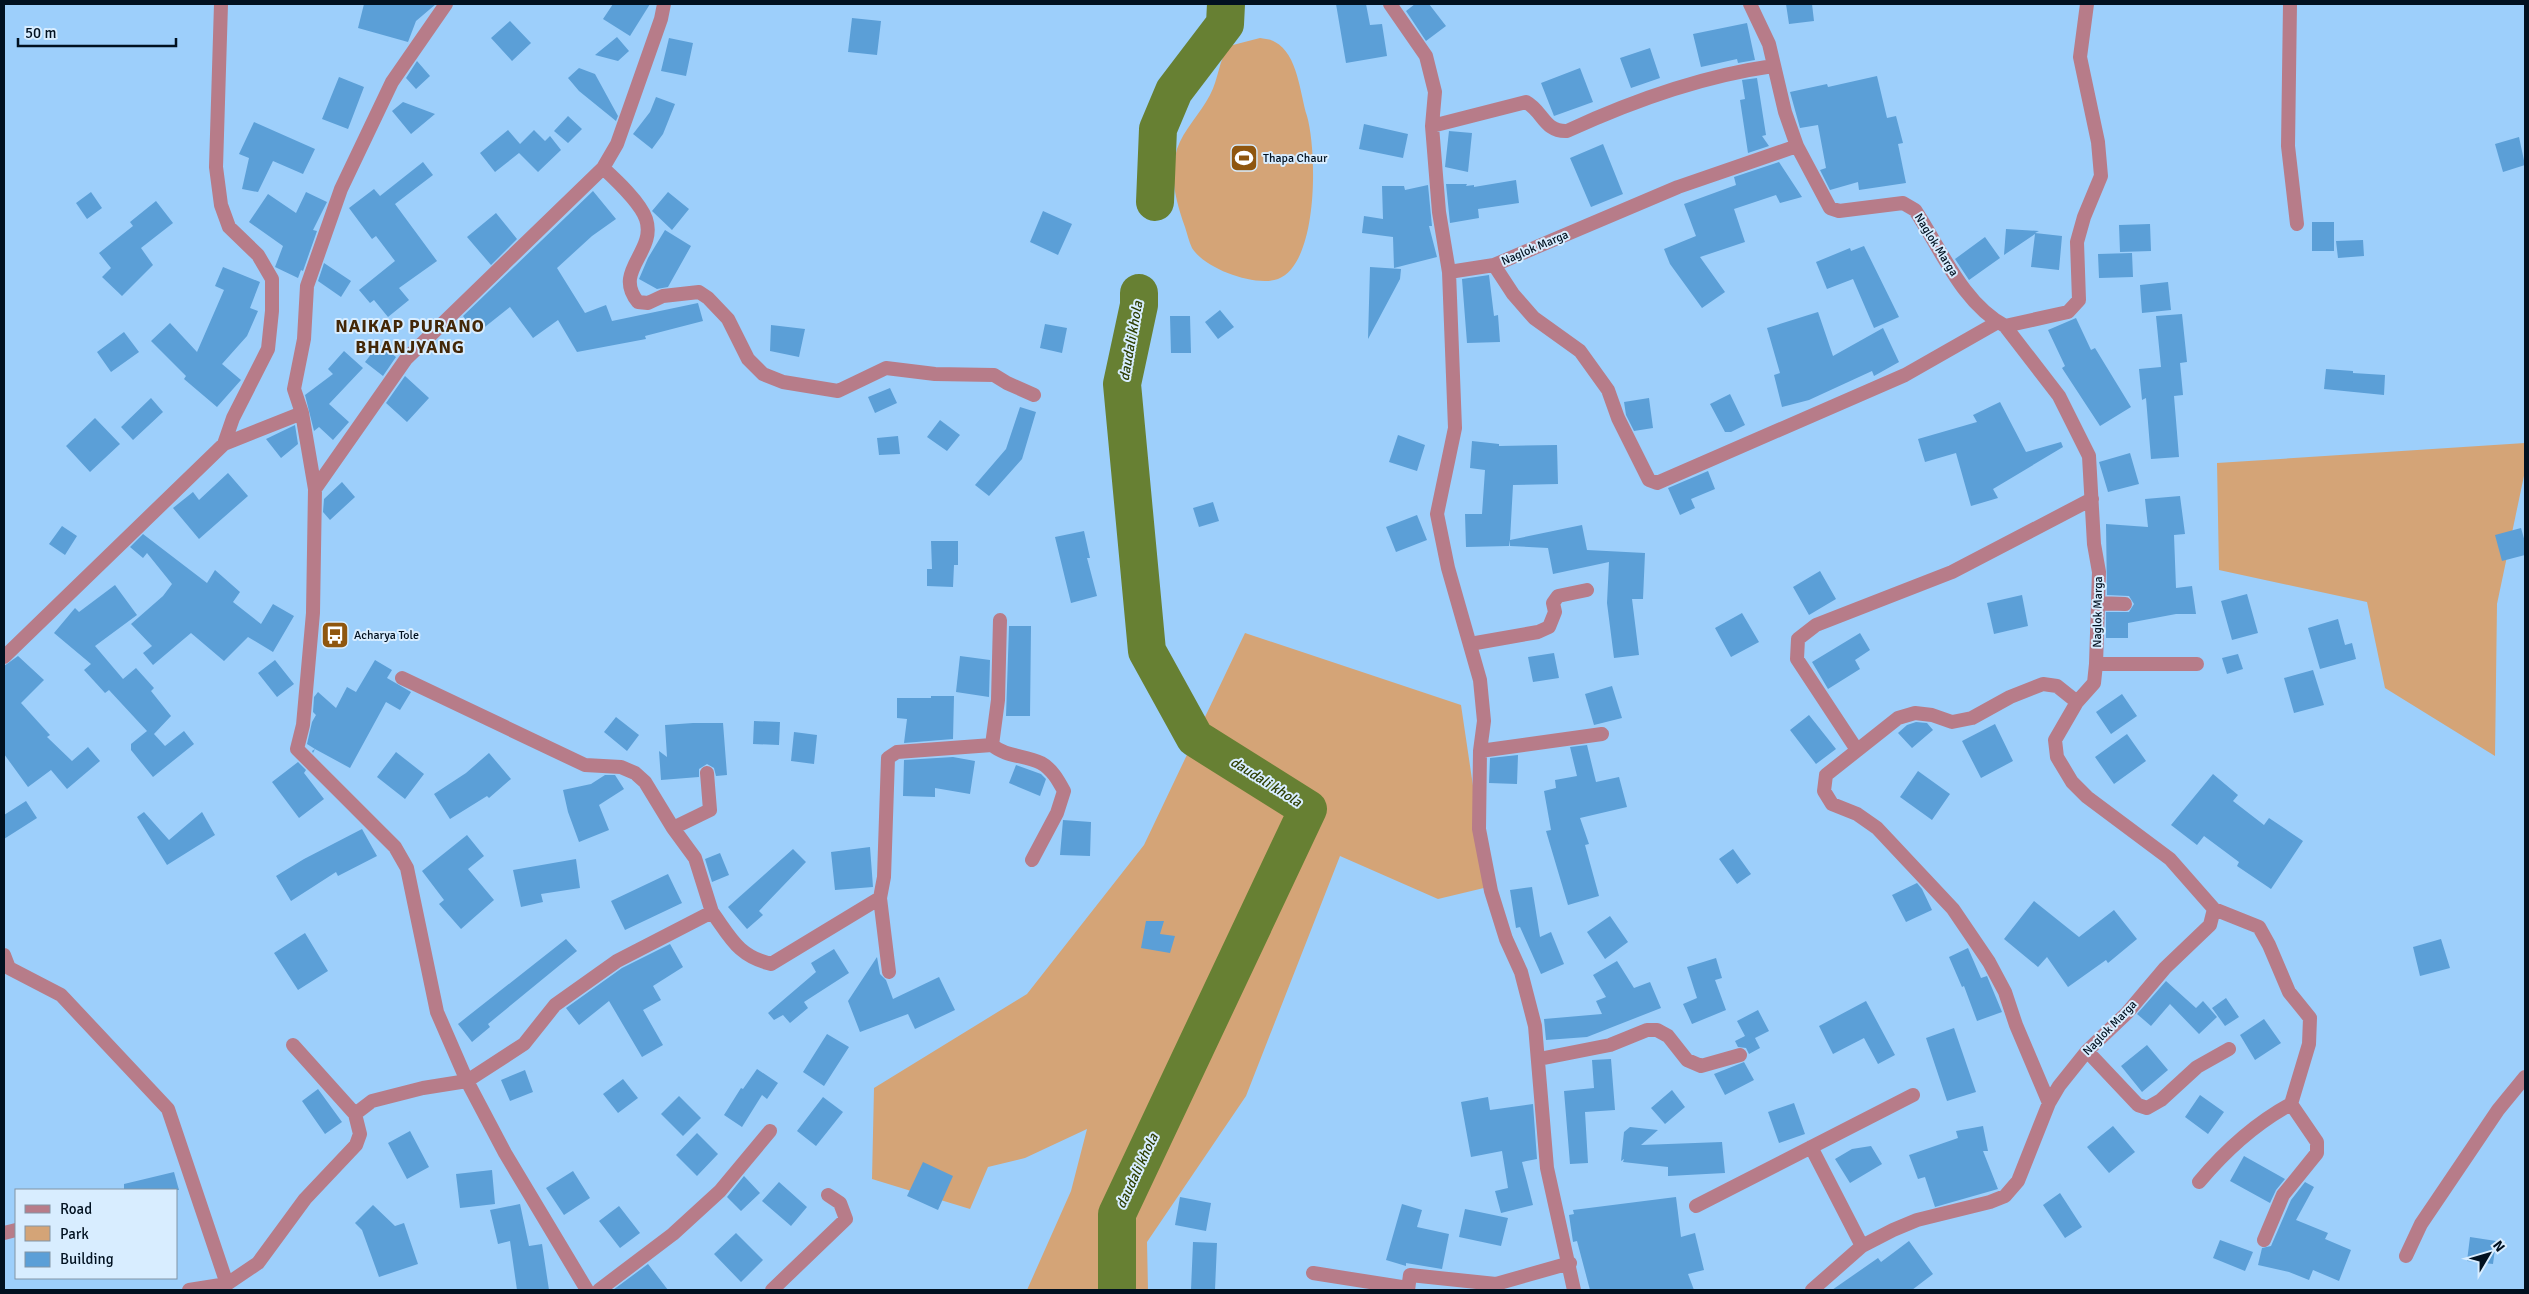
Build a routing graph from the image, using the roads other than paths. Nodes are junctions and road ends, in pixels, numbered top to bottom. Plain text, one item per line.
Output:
1 (221, 4) edge
2 (446, 4) edge
3 (664, 4) edge
4 (1390, 4) edge
5 (1750, 4) edge
6 (2087, 4) edge
7 (2290, 4) edge
8 (1773, 66) junction
9 (1432, 126) junction
10 (1797, 146) junction
11 (603, 168) junction
12 (2297, 224) dead end
13 (1494, 265) junction
14 (1449, 272) junction
15 (2001, 324) junction
16 (1034, 395) dead end
17 (302, 413) junction
18 (224, 444) junction
19 (315, 489) junction
20 (2092, 499) junction
21 (1587, 590) dead end
22 (2098, 603) junction
23 (2125, 604) dead end
24 (1000, 620) dead end
25 (1470, 644) junction
26 (4, 657) edge
27 (2096, 664) junction
28 (2197, 664) dead end
29 (402, 678) dead end
30 (2077, 702) junction
31 (1602, 734) dead end
32 (992, 745) junction
33 (1857, 750) junction
34 (1480, 751) junction
35 (708, 772) dead end
36 (673, 828) junction
37 (1032, 860) dead end
38 (880, 898) junction
39 (2214, 909) junction
40 (712, 912) junction
41 (4, 956) edge
42 (889, 972) dead end
43 (292, 1045) dead end
44 (2229, 1049) dead end
45 (2086, 1051) junction
46 (1740, 1056) dead end
47 (1539, 1060) junction
48 (2525, 1077) edge
49 (467, 1081) junction
50 (1913, 1095) dead end
51 (2049, 1103) junction
52 (2291, 1104) junction
53 (355, 1114) junction
54 (770, 1131) dead end
55 (1811, 1147) junction
56 (2199, 1182) dead end
57 (828, 1195) dead end
58 (1696, 1206) dead end
59 (2264, 1240) dead end
60 (1862, 1246) junction
61 (2406, 1256) dead end
62 (1570, 1263) junction
63 (1313, 1274) dead end
64 (227, 1284) junction
65 (1408, 1289) edge
66 (189, 1290) edge
67 (587, 1290) edge
68 (599, 1290) edge
69 (772, 1290) edge
70 (1574, 1290) edge
71 (1812, 1290) edge

1 - 18 street
2 - 17 street
3 - 11 street
4 - 9 street
5 - 8 street
6 - 15 street
7 - 12 street
8 - 9 street
8 - 10 street
9 - 14 street
10 - 13 street, Naglok Marga
10 - 15 street, Naglok Marga
11 - 16 street
11 - 19 street
13 - 14 street, Naglok Marga
13 - 15 street
14 - 25 street
15 - 20 street, Naglok Marga
17 - 18 street
17 - 19 street
18 - 26 street
19 - 49 street
20 - 22 street, Naglok Marga
20 - 33 street
21 - 25 street
22 - 23 street
22 - 27 street, Naglok Marga
24 - 32 street
25 - 34 street
27 - 28 street
27 - 30 street, Naglok Marga
29 - 36 street
30 - 33 street
30 - 39 street, Naglok Marga
31 - 34 street
32 - 37 street
32 - 38 street
33 - 51 street
34 - 47 street
35 - 36 street
36 - 40 street
38 - 40 street
38 - 42 street
39 - 45 street, Naglok Marga
39 - 52 street
40 - 49 street
41 - 64 street
43 - 53 street
44 - 45 street
45 - 51 street, Naglok Marga
46 - 47 street
47 - 62 street
48 - 61 street
49 - 53 street
49 - 67 street
50 - 55 street
51 - 60 street, Naglok Marga
52 - 56 street
52 - 59 street
53 - 64 street
54 - 68 street
55 - 58 street
55 - 60 street
57 - 69 street
60 - 71 street, Naglok Marga
62 - 65 street
62 - 70 street
63 - 65 street
64 - 66 street

